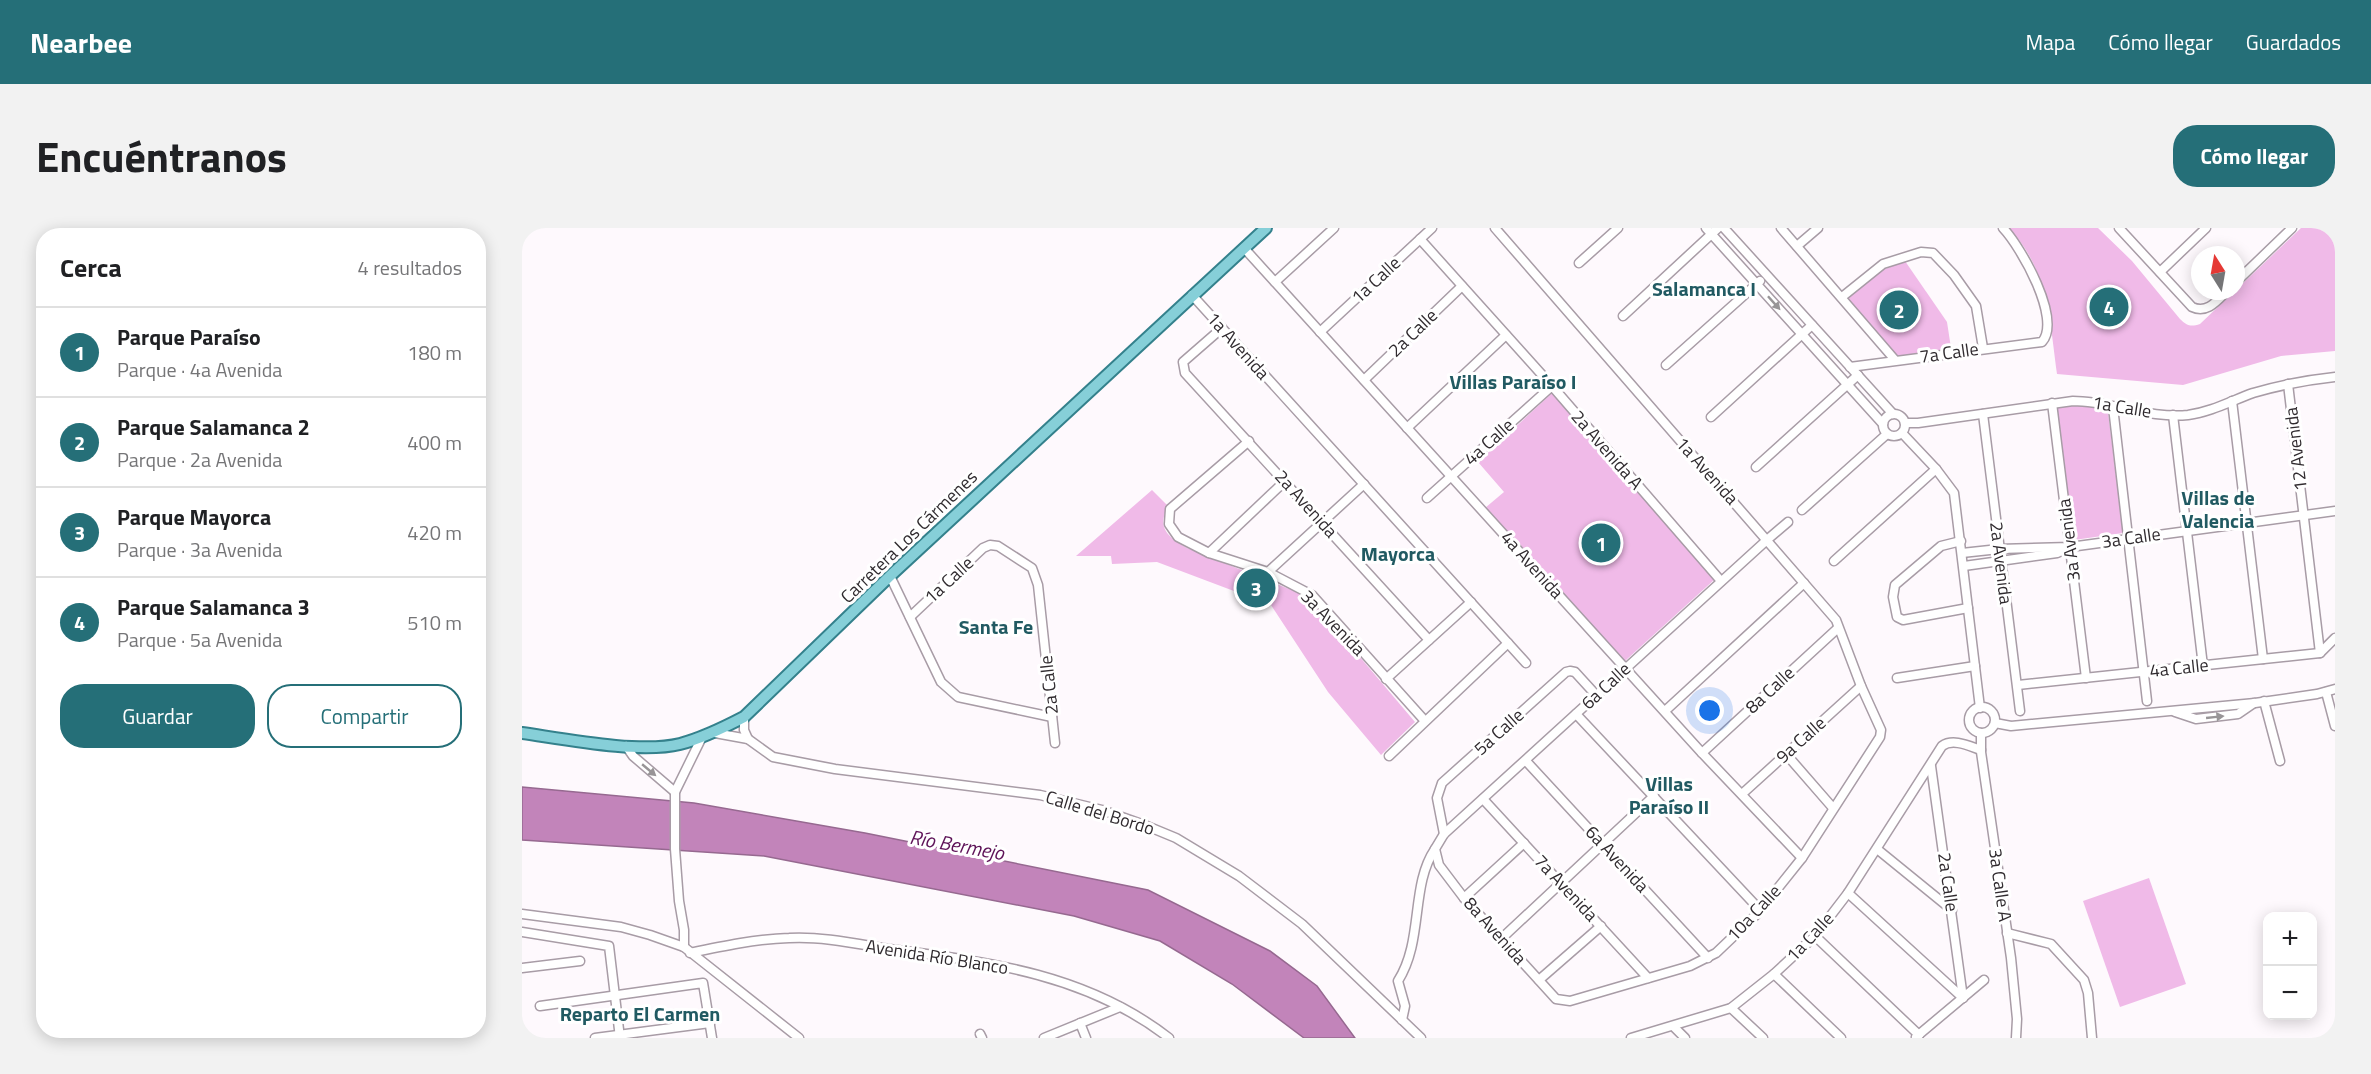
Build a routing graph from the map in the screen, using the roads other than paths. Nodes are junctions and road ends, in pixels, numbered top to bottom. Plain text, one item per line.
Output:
1 (1266, 228) edge
2 (1334, 228) edge
3 (1432, 228) edge
4 (1494, 228) edge
5 (1618, 228) edge
6 (1724, 228) edge
7 (1781, 228) edge
8 (1818, 228) edge
9 (2003, 228) edge
10 (2120, 228) edge
11 (2206, 228) edge
12 (2292, 228) edge
13 (1712, 230) edge
14 (1420, 239) junction
15 (1797, 246) junction
16 (1244, 248) junction
17 (1579, 263) dead end
18 (2160, 272) junction
19 (2245, 273) edge
20 (1767, 275) junction
21 (1275, 282) junction
22 (1757, 284) junction
23 (1462, 286) junction
24 (1192, 295) junction
25 (1842, 297) junction
26 (2217, 300) edge
27 (1623, 316) dead end
28 (1812, 325) junction
29 (1222, 328) junction
30 (1320, 332) junction
31 (1802, 334) junction
32 (1506, 335) junction
33 (1983, 348) junction
34 (1895, 360) junction
35 (1666, 365) dead end
36 (1850, 367) junction
37 (1858, 375) junction
38 (2335, 377) edge
39 (1364, 380) junction
40 (2288, 384) junction
41 (1847, 385) junction
42 (1552, 386) junction
43 (2232, 401) junction
44 (2052, 403) junction
45 (2113, 407) junction
46 (1893, 414) junction
47 (1983, 414) junction
48 (2173, 415) junction
49 (1711, 417) dead end
50 (1905, 423) junction
51 (1883, 424) junction
52 (1407, 428) junction
53 (1902, 433) junction
54 (1887, 434) junction
55 (1249, 441) junction
56 (1756, 467) dead end
57 (1936, 469) junction
58 (1451, 476) junction
59 (1285, 481) junction
60 (1364, 484) junction
61 (1427, 498) dead end
62 (1802, 510) dead end
63 (2335, 511) edge
64 (2304, 515) junction
65 (1788, 522) dead end
66 (2247, 522) junction
67 (1322, 523) junction
68 (2186, 531) junction
69 (2128, 538) junction
70 (1768, 540) junction
71 (1961, 541) junction
72 (990, 545) joint
73 (2070, 547) junction
74 (1999, 549) junction
75 (1209, 553) junction
76 (1962, 553) junction
77 (1834, 561) dead end
78 (2000, 561) junction
79 (1964, 566) junction
80 (1268, 572) junction
81 (890, 576) junction
82 (1721, 581) junction
83 (1804, 584) junction
84 (1471, 602) junction
85 (1968, 608) junction
86 (910, 617) junction
87 (1839, 628) junction
88 (2319, 630) junction
89 (1430, 640) junction
90 (2332, 642) edge
91 (1508, 643) junction
92 (2320, 654) junction
93 (2264, 658) junction
94 (1526, 663) dead end
95 (1975, 666) junction
96 (2202, 666) junction
97 (1625, 668) junction
98 (2143, 672) junction
99 (1897, 678) dead end
100 (2086, 678) junction
101 (1386, 679) junction
102 (2018, 685) junction
103 (1861, 686) junction
104 (2335, 689) edge
105 (2326, 692) junction
106 (1596, 695) junction
107 (2147, 701) dead end
108 (2259, 702) junction
109 (1980, 708) junction
110 (1665, 711) junction
111 (2020, 711) dead end
112 (1576, 714) junction
113 (744, 717) junction
114 (1052, 717) junction
115 (1425, 721) junction
116 (1995, 723) junction
117 (2335, 726) edge
118 (522, 733) edge
119 (715, 733) junction
120 (1981, 733) junction
121 (702, 737) junction
122 (1880, 737) joint
123 (748, 740) junction
124 (1055, 743) dead end
125 (626, 746) junction
126 (1981, 750) junction
127 (1702, 753) junction
128 (1786, 754) junction
129 (1389, 756) dead end
130 (1526, 760) junction
131 (2280, 761) dead end
132 (1931, 765) junction
133 (1742, 794) junction
134 (675, 796) junction
135 (1654, 796) junction
136 (1483, 800) junction
137 (1833, 808) junction
138 (1444, 834) junction
139 (1524, 843) junction
140 (1603, 844) junction
141 (1876, 849) junction
142 (1435, 852) junction
143 (1802, 858) junction
144 (1561, 883) junction
145 (1848, 893) junction
146 (1464, 898) junction
147 (1760, 910) junction
148 (1952, 910) junction
149 (522, 914) edge
150 (1601, 926) junction
151 (522, 932) edge
152 (2007, 933) junction
153 (1815, 936) junction
154 (1502, 938) junction
155 (687, 950) junction
156 (1708, 958) junction
157 (580, 961) dead end
158 (522, 968) edge
159 (1774, 974) junction
160 (1648, 978) junction
161 (1539, 980) junction
162 (1984, 980) dead end
163 (615, 996) junction
164 (1963, 998) junction
165 (1562, 1001) joint
166 (540, 1006) dead end
167 (1120, 1007) junction
168 (1731, 1008) junction
169 (1402, 1020) junction
170 (710, 1023) junction
171 (1080, 1023) junction
172 (1674, 1027) junction
173 (620, 1036) edge
174 (1419, 1036) edge
175 (1917, 1036) edge
176 (595, 1038) edge
177 (712, 1038) edge
178 (799, 1038) edge
179 (1044, 1038) edge
180 (1086, 1038) edge
181 (1169, 1038) edge
182 (1426, 1038) edge
183 (1631, 1038) edge
184 (1685, 1038) edge
185 (1763, 1038) edge
186 (1841, 1038) edge
187 (2016, 1038) edge
188 (2092, 1038) edge

1 - 16 main road, Carretera Los Cármenes
2 - 21 street
3 - 14 street, 1a Calle
4 - 70 street, 1a Avenida
5 - 17 street
6 - 20 street
7 - 15 street
8 - 15 street
9 - 33 street, 7a Calle
10 - 18 street
11 - 18 street
12 - 19 street
13 - 22 street
13 - 27 street
14 - 23 street, 2a Avenida A
14 - 30 street, 1a Calle
15 - 25 street
16 - 21 street, 4a Avenida
16 - 24 main road, Carretera Los Cármenes
18 - 26 street
20 - 22 street
20 - 28 street
21 - 30 street, 4a Avenida
22 -> 31 street
22 - 35 street
23 - 32 street, 2a Avenida A
23 - 39 street, 2a Calle
24 - 29 street, 1a Avenida
24 - 81 main road, Carretera Los Cármenes
25 - 33 street
25 - 34 street
28 - 31 street
28 - 36 street
29 - 55 street, 2a Avenida
29 - 60 street, 1a Avenida
30 - 39 street, 4a Avenida
31 - 41 street
31 - 49 street
32 - 42 street, 2a Avenida A
32 - 52 street
33 - 34 street, 7a Calle
34 - 36 street, 7a Calle
36 - 37 street
37 - 41 street
37 - 46 street
38 - 40 street, 1a Calle
39 - 52 street, 4a Avenida
40 - 43 street, 1a Calle
40 - 64 street, 12 Avenida
41 - 51 street
41 - 56 street
42 - 58 street, 4a Calle
42 - 82 street, 2a Avenida A
43 - 48 street, 1a Calle
43 - 66 street
44 - 45 street, 1a Calle
44 - 47 street, 1a Calle
44 - 73 street, 3a Avenida
45 - 48 street, 1a Calle
45 - 69 street
46 - 50 street
46 - 51 street
47 - 50 street, 1a Calle
47 - 74 street, 2a Avenida
48 - 68 street
50 - 53 street
51 - 54 street
52 - 58 street, 4a Avenida
53 - 54 street
53 - 57 street
54 - 62 street
55 - 59 street, 2a Avenida
55 - 75 street, 3a Avenida
57 - 71 street
57 - 77 street
58 - 61 street, 4a Calle
58 - 97 street, 4a Avenida
59 - 67 street, 2a Avenida
59 - 75 street
60 - 67 street
60 - 84 street, 1a Avenida
63 - 64 street, 3a Calle
64 - 66 street, 3a Calle
64 - 88 street, 12 Avenida
65 - 70 street, 6a Calle
66 - 68 street, 3a Calle
66 - 93 street
67 - 80 street
67 - 89 street, 2a Avenida
68 - 69 street, 3a Calle
68 - 96 street
69 - 73 street, 3a Calle
69 - 98 street
70 - 82 street, 6a Calle
70 - 83 street, 1a Avenida
71 - 76 street
71 - 85 street
72 - 86 street, 1a Calle
72 - 114 street, 2a Calle
73 - 74 street, 3a Calle
73 - 78 street, 3a Calle
73 - 100 street, 3a Avenida
74 - 76 street, 3a Calle
74 - 78 street, 2a Avenida
75 - 80 street, 3a Avenida
76 - 79 street
78 - 79 street, 3a Calle
78 - 102 street, 2a Avenida
79 - 85 street
80 - 101 street, 3a Avenida
81 - 86 street
81 - 113 main road, Carretera Los Cármenes
82 - 97 street, 6a Calle
83 - 87 street, 1a Avenida
83 - 110 street
84 - 89 street
84 - 91 street, 1a Avenida
85 - 95 street
86 - 114 street
87 - 103 street, 1a Avenida
87 - 127 street, 8a Calle
88 - 90 street
88 - 92 street, 12 Avenida
89 - 101 street
90 - 92 street
91 - 94 street, 1a Avenida
91 - 115 street
92 - 93 street, 4a Calle
93 - 96 street, 4a Calle
95 - 99 street
95 - 109 street
96 - 98 street, 4a Calle
97 - 106 street, 6a Calle
97 - 110 street, 4a Avenida
98 - 100 street, 4a Calle
98 - 107 street
100 - 102 street, 4a Calle
101 - 115 street, 3a Avenida
102 - 111 street, 2a Avenida
103 - 122 street, 1a Avenida
103 - 128 street, 9a Calle
104 - 105 street
105 - 108 street
105 - 117 street
106 - 112 street, 6a Calle
106 - 138 street, 5a Calle
108 - 116 street
108 - 131 street
109 - 116 street
109 - 120 street
110 - 127 street, 4a Avenida
112 - 130 street, 6a Calle
112 - 135 street
113 - 119 main road, Carretera Los Cármenes
113 - 123 street
114 - 124 street, 2a Calle
115 - 129 street
116 - 120 street
118 - 125 main road, Carretera Los Cármenes
119 - 121 main road, Carretera Los Cármenes
119 - 123 street, Calle del Bordo
120 - 126 street, 3a Calle A
121 - 125 main road, Carretera Los Cármenes
121 - 134 street
122 - 137 street, 10a Calle
123 - 169 street, Calle del Bordo
125 -> 134 street
126 - 132 street, 1a Calle
126 - 152 street, 3a Calle A
127 - 133 street, 4a Avenida
128 - 133 street, 9a Calle
128 - 137 street
130 - 136 street, 6a Calle
130 - 140 street, 6a Avenida
132 - 141 street, 1a Calle
132 - 148 street, 2a Calle
133 - 143 street, 4a Avenida
134 - 155 street
135 - 140 street
135 - 147 street
136 - 138 street, 6a Calle
136 - 139 street, 7a Avenida
137 - 143 street, 10a Calle
138 - 142 street, 6a Calle
139 - 144 street, 7a Avenida
139 - 146 street
140 - 144 street
140 - 156 street, 6a Avenida
141 - 145 street, 1a Calle
141 - 148 street
142 - 146 street, 8a Avenida
142 - 169 street, 6a Calle
143 - 147 street, 10a Calle
144 - 150 street, 7a Avenida
144 - 154 street
145 - 153 street, 1a Calle
145 - 164 street
146 - 154 street, 8a Avenida
147 - 156 street, 10a Calle
148 - 164 street, 2a Calle
149 - 155 street
150 - 160 street, 7a Avenida
150 - 161 street
151 - 163 street
152 - 187 street, 3a Calle A
152 - 188 street
153 - 159 street, 1a Calle
153 - 175 street
154 - 161 street, 8a Avenida
155 - 167 street, Avenida Río Blanco
155 - 178 street
156 - 160 street, 10a Calle
157 - 158 street
159 - 168 street, 1a Calle
159 - 186 street
160 - 165 street, 10a Calle
161 - 165 street, 8a Avenida
162 - 164 street
163 - 166 street
163 - 170 street
163 - 173 street
164 - 175 street
167 - 171 street
167 - 181 street, Avenida Río Blanco
168 - 172 street, 1a Calle
168 - 185 street
169 - 174 street, Calle del Bordo
170 - 173 street
170 - 177 street
171 - 179 street
171 - 180 street
172 - 183 street, 1a Calle
172 - 184 street
173 - 176 street
174 - 182 street

